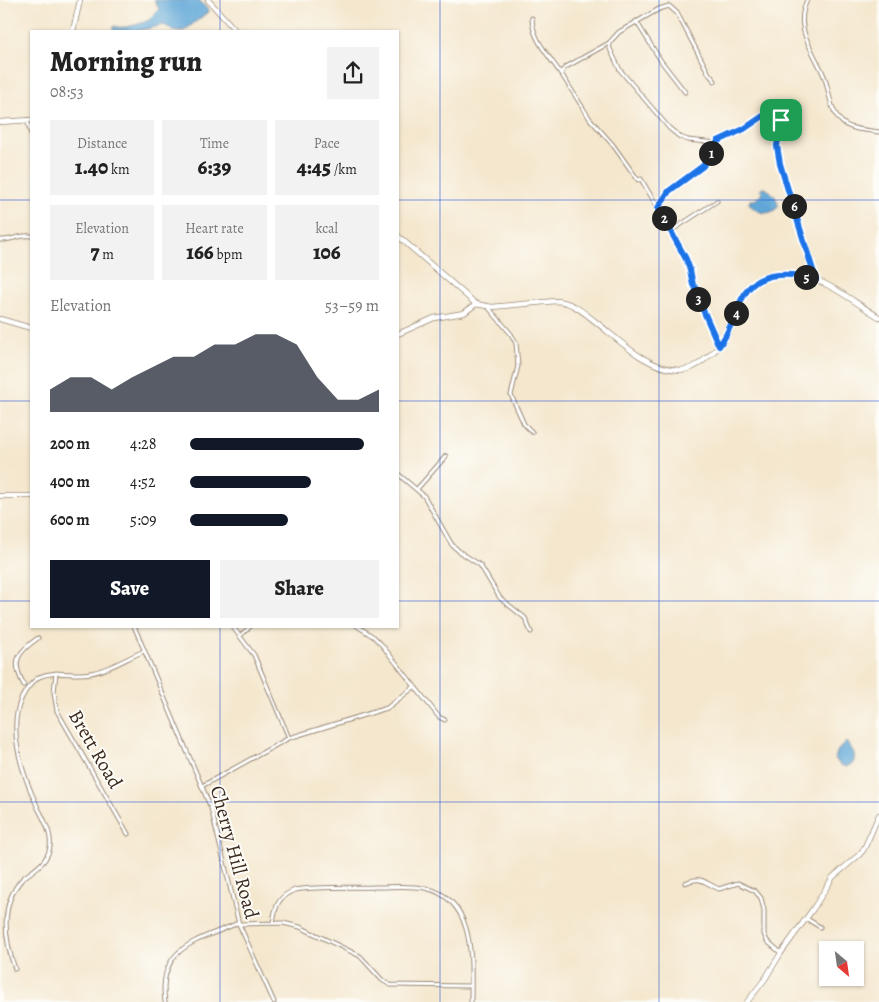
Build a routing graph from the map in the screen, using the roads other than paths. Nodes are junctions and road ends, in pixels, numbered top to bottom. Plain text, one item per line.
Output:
1 (208, 0) edge
2 (807, 0) edge
3 (77, 1) edge
4 (532, 18) dead end
5 (636, 22) junction
6 (73, 30) edge
7 (234, 30) edge
8 (609, 43) junction
9 (562, 75) junction
10 (715, 81) dead end
11 (685, 92) dead end
12 (29, 120) edge
13 (0, 122) edge
14 (879, 132) edge
15 (716, 143) junction
16 (717, 201) dead end
17 (658, 208) junction
18 (671, 231) junction
19 (30, 236) edge
20 (399, 237) edge
21 (0, 240) edge
22 (816, 280) junction
23 (476, 304) junction
24 (488, 307) junction
25 (879, 318) edge
26 (0, 319) edge
27 (30, 328) edge
28 (399, 334) edge
29 (719, 346) junction
30 (532, 432) dead end
31 (446, 456) dead end
32 (399, 475) edge
33 (417, 490) junction
34 (0, 496) edge
35 (30, 496) edge
36 (135, 628) edge
37 (234, 628) edge
38 (249, 628) edge
39 (360, 628) edge
40 (531, 632) dead end
41 (240, 635) junction
42 (38, 638) dead end
43 (144, 651) junction
44 (56, 673) junction
45 (24, 686) junction
46 (414, 687) junction
47 (19, 690) dead end
48 (445, 720) dead end
49 (289, 738) junction
50 (13, 754) dead end
51 (202, 786) junction
52 (879, 815) edge
53 (128, 834) dead end
54 (684, 883) dead end
55 (806, 919) junction
56 (274, 923) junction
57 (239, 924) junction
58 (820, 927) dead end
59 (781, 953) junction
60 (15, 969) dead end
61 (471, 986) junction
62 (166, 1002) edge
63 (274, 1002) edge
64 (471, 1002) edge
65 (747, 1002) edge

1 - 7 street
2 - 14 street
3 - 6 street
4 - 9 street
5 - 8 street
5 - 10 street
5 - 11 street
8 - 9 street
8 - 15 street
9 - 17 street
12 - 13 street
15 - 17 street
15 - 22 street
16 - 18 street
17 - 18 street
18 - 29 street
19 - 21 street
20 - 23 street
22 - 25 street
22 - 29 street
23 - 24 street
23 - 28 street
24 - 29 street
24 - 30 street
26 - 27 street
31 - 33 street
32 - 33 street
33 - 40 street
34 - 35 street
36 - 43 street, Cherry Hill Road
37 - 41 street
38 - 41 street
39 - 46 street
41 - 49 street
42 - 45 street
43 - 44 street
43 - 51 street, Cherry Hill Road
44 - 45 street
44 - 53 street, Brett Road
45 - 47 street
46 - 48 street
46 - 49 street
49 - 51 street
50 - 60 street
51 - 57 street, Cherry Hill Road
52 - 55 street
54 - 59 street
55 - 58 street
55 - 59 street
56 - 57 street
56 - 61 street
56 - 61 street
57 - 62 street
57 - 63 street, Cherry Hill Road
59 - 65 street
61 - 64 street

